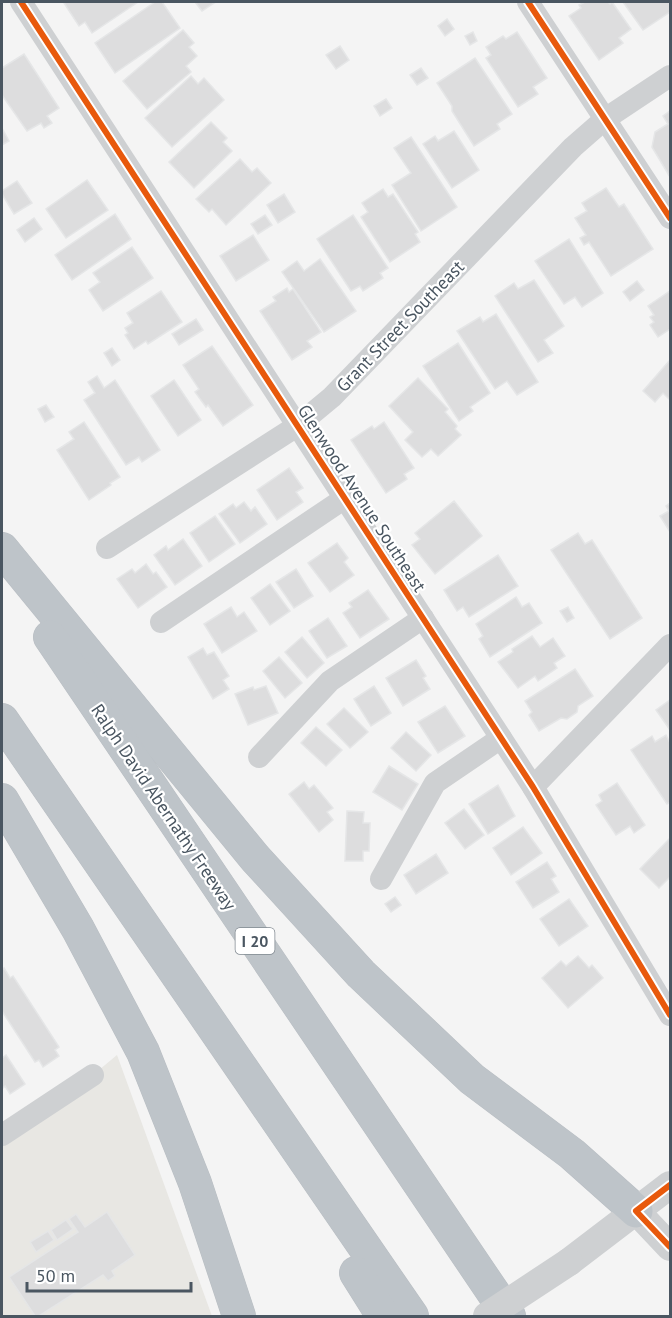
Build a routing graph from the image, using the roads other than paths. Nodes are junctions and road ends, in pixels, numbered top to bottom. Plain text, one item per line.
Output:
1 (12, 2) edge
2 (21, 2) edge
3 (528, 2) edge
4 (2, 8) edge
5 (670, 76) edge
6 (605, 119) junction
7 (670, 218) edge
8 (297, 426) junction
9 (345, 498) junction
10 (107, 548) dead end
11 (2, 549) edge
12 (2, 566) edge
13 (423, 618) junction
14 (161, 622) dead end
15 (670, 645) edge
16 (2, 720) edge
17 (501, 738) junction
18 (259, 757) dead end
19 (533, 787) junction
20 (2, 800) edge
21 (381, 879) dead end
22 (145, 929) junction
23 (670, 1015) edge
24 (93, 1075) dead end
25 (2, 1135) edge
26 (670, 1185) edge
27 (636, 1211) junction
28 (670, 1247) edge
29 (239, 1317) edge
30 (383, 1317) edge
31 (412, 1317) edge
32 (487, 1317) edge
33 (509, 1317) edge

1 - 4 street
2 - 8 street, Glenwood Avenue Southeast
3 - 6 street
5 - 6 street, Grant Street Southeast
6 - 7 street
6 - 8 street, Grant Street Southeast
8 - 9 street, Glenwood Avenue Southeast
8 - 10 street, Grant Street Southeast
9 - 13 street, Glenwood Avenue Southeast
9 - 14 street
11 - 27 highway
12 - 33 highway, Ralph David Abernathy Freeway / I 20
13 - 17 street, Glenwood Avenue Southeast
13 - 18 street
15 - 19 street
16 - 22 highway
17 - 19 street, Glenwood Avenue Southeast
17 - 21 street
19 - 23 street, Glenwood Avenue Southeast
20 - 29 highway
22 - 30 highway
22 - 31 highway
24 - 25 street
26 - 27 street
27 - 28 street
27 - 32 street, bridge

